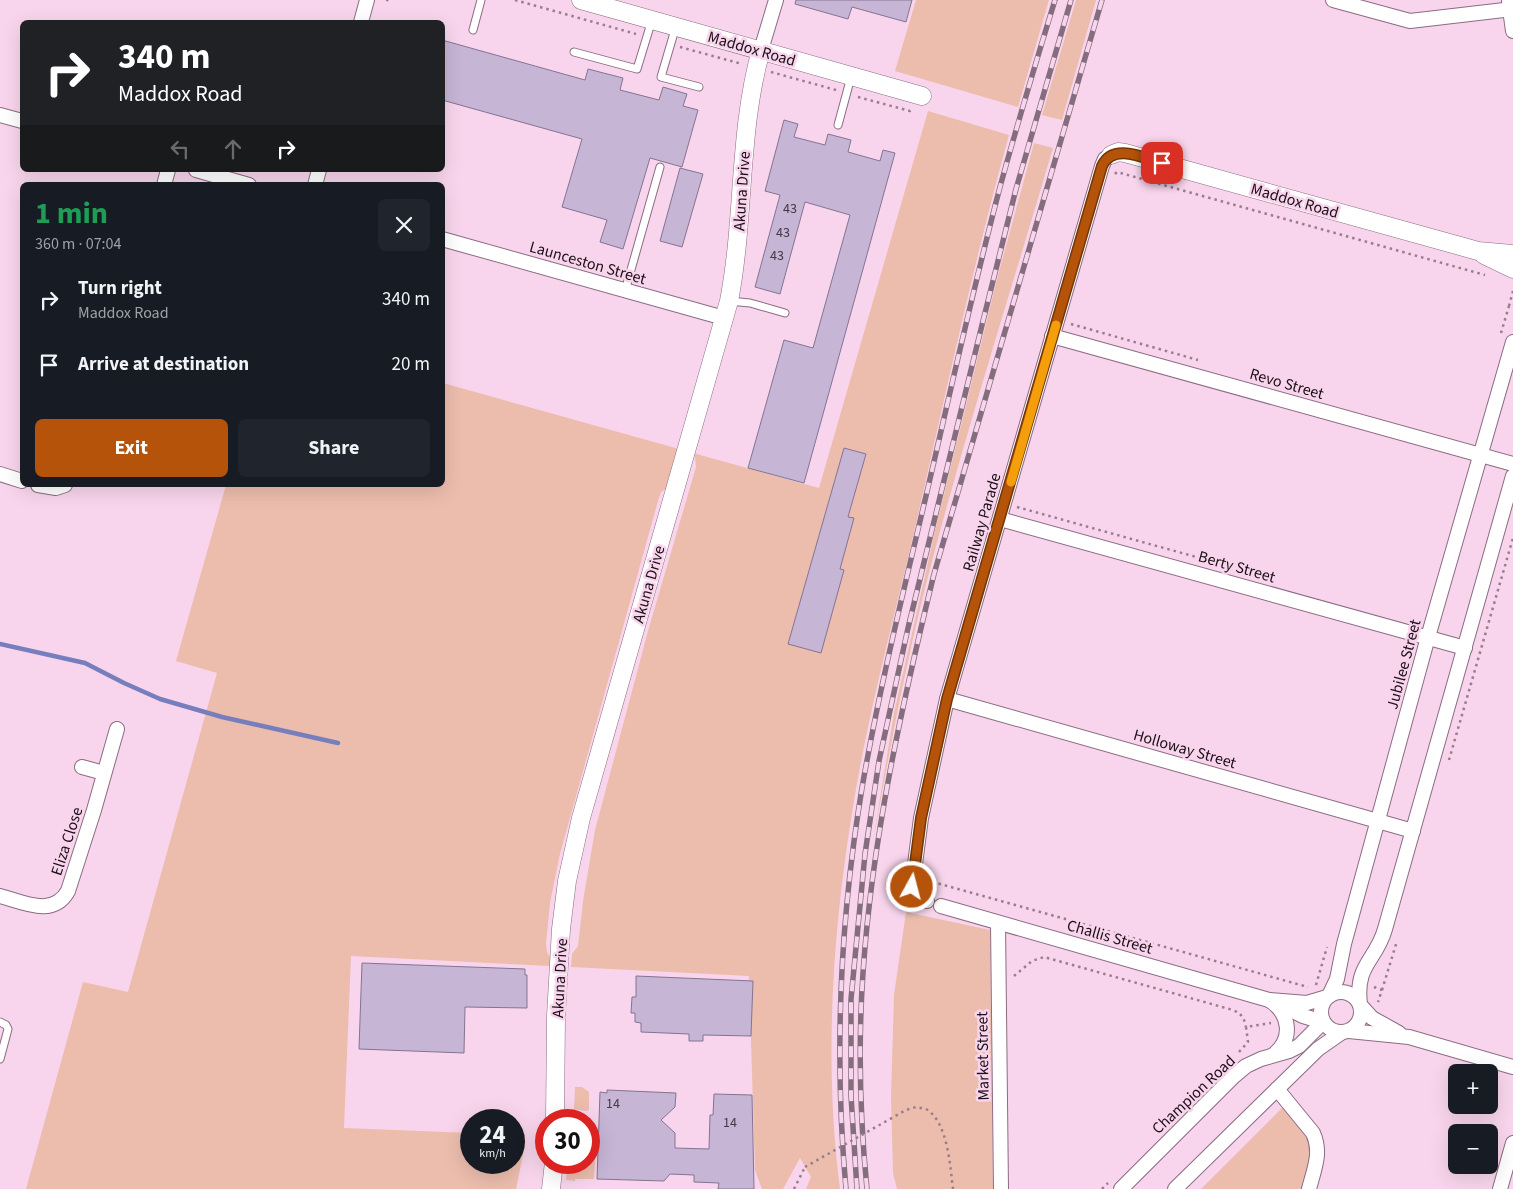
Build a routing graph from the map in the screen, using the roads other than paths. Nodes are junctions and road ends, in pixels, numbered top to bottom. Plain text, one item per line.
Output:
1 (367, 0) edge
2 (481, 0) edge
3 (581, 0) edge
4 (776, 0) edge
5 (1333, 0) edge
6 (1511, 6) edge
7 (362, 20) edge
8 (652, 20) junction
9 (676, 26) junction
10 (473, 30) dead end
11 (1513, 31) edge
12 (761, 50) junction
13 (574, 52) dead end
14 (852, 76) junction
15 (699, 87) dead end
16 (922, 96) dead end
17 (0, 115) edge
18 (20, 120) edge
19 (838, 125) dead end
20 (1112, 155) joint
21 (660, 166) dead end
22 (203, 172) edge
23 (238, 182) edge
24 (445, 241) edge
25 (1478, 251) junction
26 (1513, 254) edge
27 (1513, 269) edge
28 (625, 291) junction
29 (728, 301) junction
30 (785, 313) dead end
31 (724, 318) junction
32 (1059, 338) junction
33 (1513, 342) edge
34 (1480, 455) junction
35 (1513, 464) edge
36 (0, 474) edge
37 (1513, 476) edge
38 (20, 480) edge
39 (1006, 520) junction
40 (1428, 638) junction
41 (1465, 648) junction
42 (947, 699) junction
43 (117, 729) dead end
44 (82, 767) dead end
45 (104, 773) junction
46 (1378, 821) junction
47 (1413, 831) junction
48 (0, 896) edge
49 (927, 901) road end
50 (941, 906) dead end
51 (998, 923) junction
52 (1328, 997) junction
53 (1269, 1000) junction
54 (1360, 1005) junction
55 (0, 1022) edge
56 (1323, 1022) junction
57 (1345, 1032) junction
58 (1408, 1038) junction
59 (1272, 1056) junction
60 (0, 1059) edge
61 (1513, 1067) edge
62 (1277, 1089) junction
63 (555, 1109) edge
64 (1513, 1143) edge
65 (553, 1174) edge
66 (551, 1189) edge
67 (1001, 1189) edge
68 (1121, 1189) edge
69 (1174, 1189) edge
70 (1309, 1189) edge
71 (1500, 1189) edge

1 - 7 street
2 - 10 lane
3 - 8 street, Maddox Road
4 - 12 street
5 - 6 street
6 - 11 street
8 - 9 street, Maddox Road
8 - 13 lane
9 - 12 street, Maddox Road
9 - 15 lane
12 - 14 street, Maddox Road
12 - 29 street, Akuna Drive
14 - 16 street, Maddox Road
14 - 19 lane
17 - 18 street
20 - 25 street, Maddox Road
20 - 32 street, Railway Parade
21 - 28 lane
22 - 23 street
24 - 28 street, Launceston Street
25 - 26 street, Maddox Road
25 - 27 street, Maddox Road
28 - 31 street, Launceston Street
29 - 30 lane
29 - 31 street, Akuna Drive
31 - 63 street, Akuna Drive
32 - 34 street, Revo Street
32 - 39 street, Railway Parade
33 - 34 street, Jubilee Street
34 - 35 street, Revo Street
34 - 40 street, Jubilee Street
36 - 38 street
37 - 41 street
39 - 40 street, Berty Street
39 - 42 street, Railway Parade
40 - 41 street, Berty Street
40 - 46 street, Jubilee Street
41 - 47 street
42 - 46 street, Holloway Street
42 - 49 street, Railway Parade
43 - 45 street, Eliza Close
44 - 45 street
45 - 48 street, Eliza Close
46 - 47 street, Holloway Street
46 - 52 street, Jubilee Street
47 - 54 street
50 - 51 street, Challis Street
51 - 53 street, Challis Street
51 - 67 street, Market Street
52 - 53 street, Challis Street
52 - 54 street
52 - 56 street
53 - 56 street, Challis Street
53 - 59 street
54 - 57 street
54 - 58 street
55 - 60 lane
56 - 57 street
56 - 59 street, Champion Road
57 - 58 street
57 - 62 street
58 - 61 street
59 - 68 street, Champion Road
62 - 69 street
62 - 70 street
64 - 71 street
65 - 66 street

